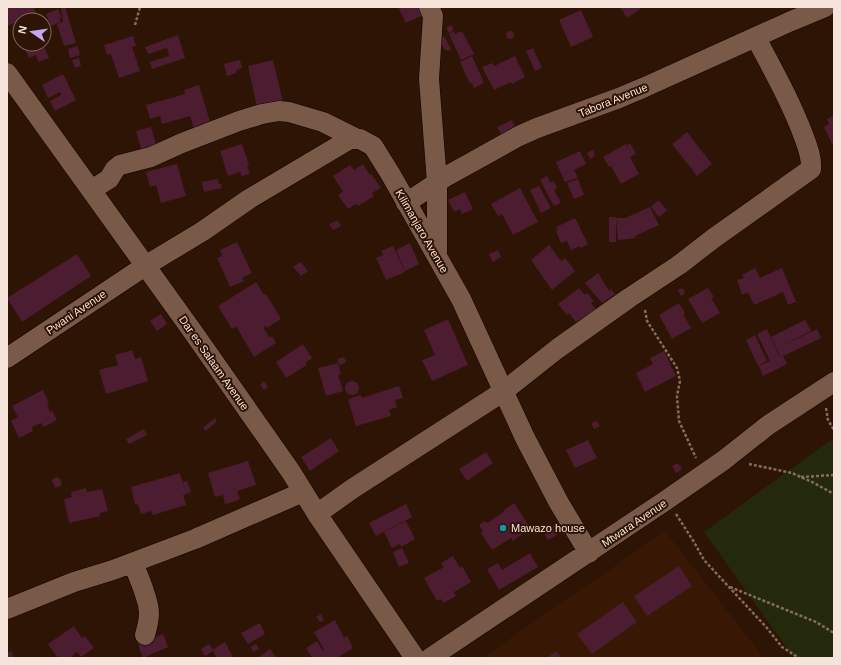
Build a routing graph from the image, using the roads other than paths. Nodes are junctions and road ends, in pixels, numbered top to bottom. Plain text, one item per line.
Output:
1 (428, 7) edge
2 (825, 7) edge
3 (756, 38) junction
4 (7, 73) edge
5 (355, 138) junction
6 (437, 182) junction
7 (91, 190) junction
8 (406, 203) junction
9 (437, 258) junction
10 (145, 266) junction
11 (7, 358) edge
12 (834, 382) edge
13 (504, 391) junction
14 (303, 492) junction
15 (317, 514) junction
16 (589, 554) junction
17 (132, 563) junction
18 (7, 609) edge
19 (145, 635) dead end
20 (415, 658) edge
21 (430, 658) edge

1 - 6 street
2 - 3 street, Tabora Avenue
3 - 6 street, Tabora Avenue
3 - 13 street
4 - 7 street, Dar es Salaam Avenue
5 - 7 street, Kilimanjaro Avenue
5 - 8 street, Kilimanjaro Avenue
5 - 10 street
6 - 8 street, Tabora Avenue
6 - 9 street
7 - 10 street, Dar es Salaam Avenue
8 - 9 street, Kilimanjaro Avenue
9 - 13 street, Kilimanjaro Avenue
10 - 11 street, Pwani Avenue
10 - 14 street, Dar es Salaam Avenue
12 - 16 street, Mtwara Avenue
13 - 15 street
13 - 16 street, Kilimanjaro Avenue
14 - 15 street, Dar es Salaam Avenue
14 - 17 street
15 - 20 street, Dar es Salaam Avenue
16 - 21 street, Mtwara Avenue
17 - 18 street
17 - 19 street

